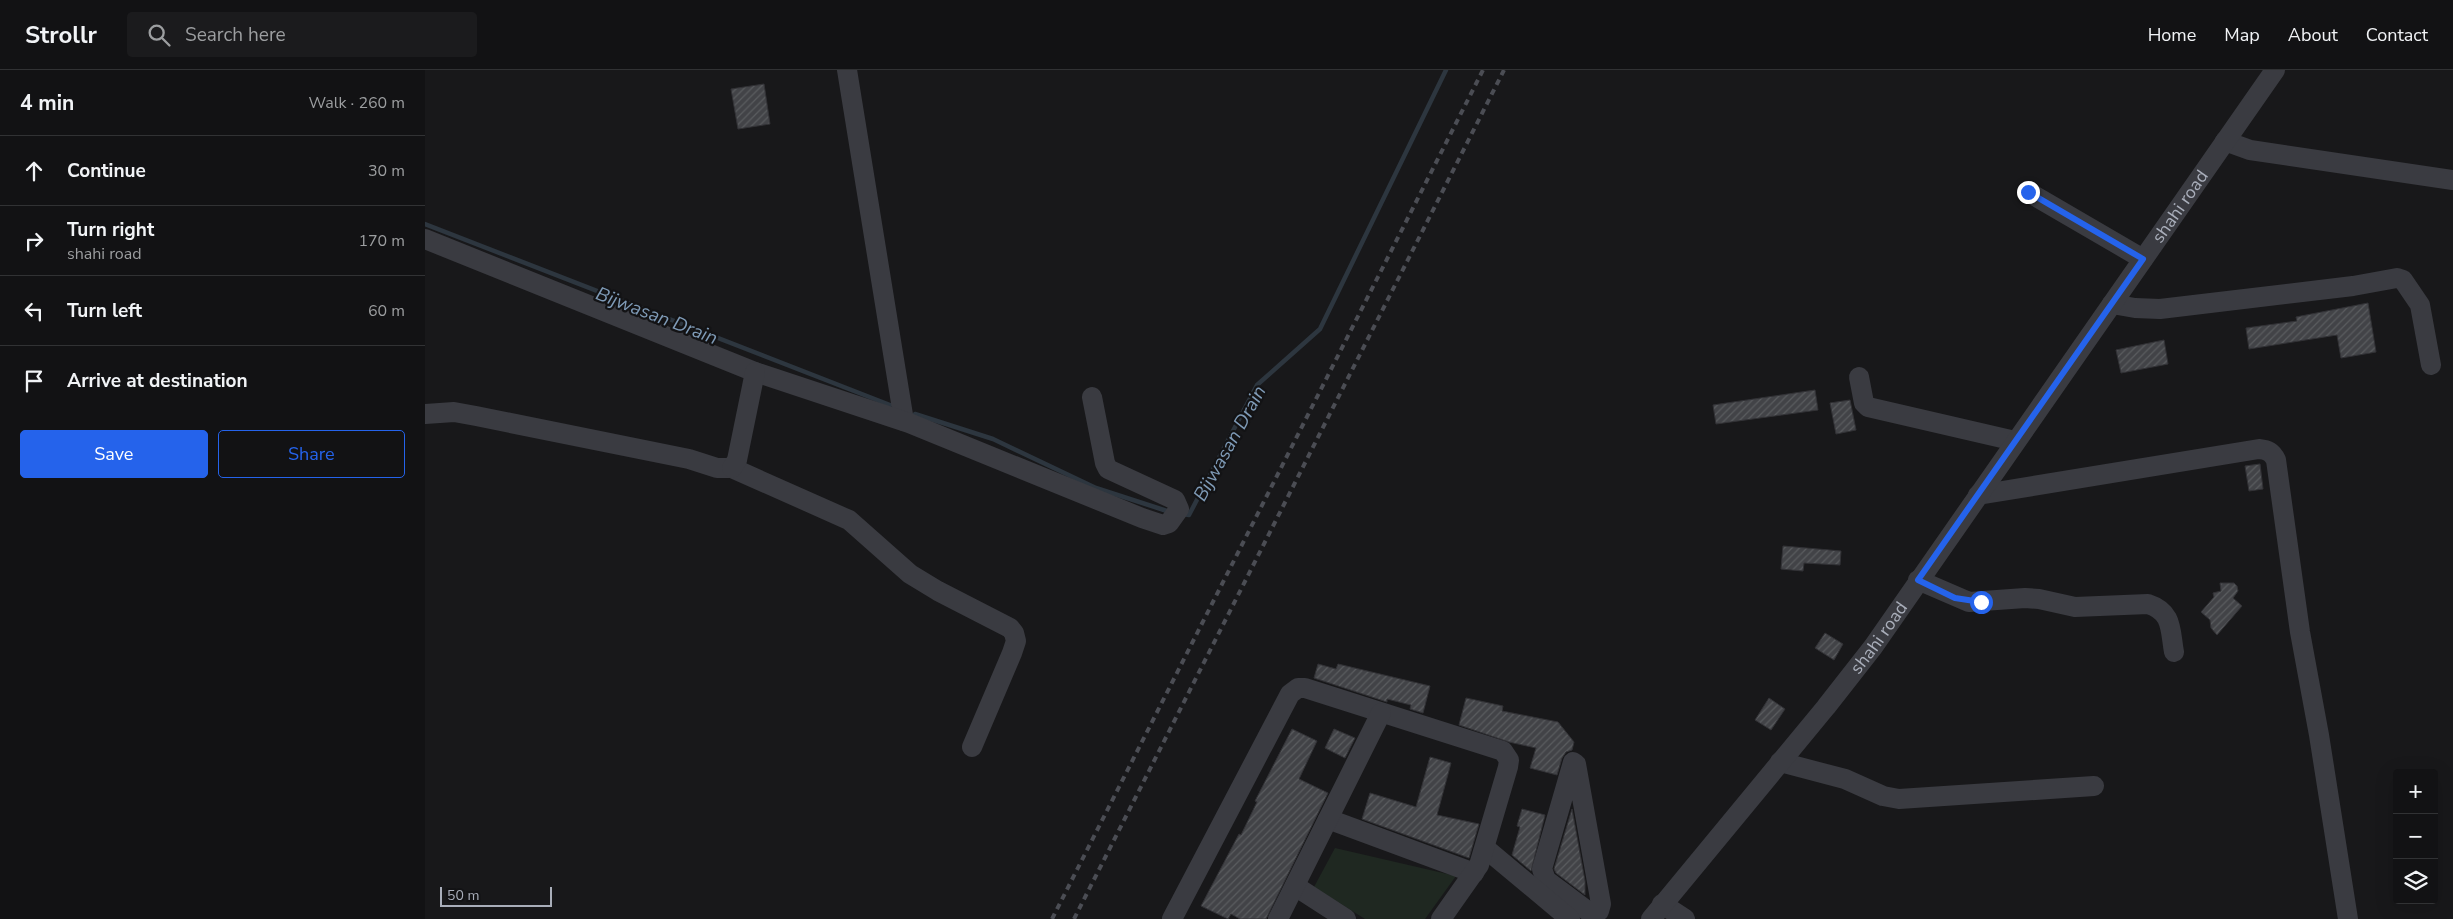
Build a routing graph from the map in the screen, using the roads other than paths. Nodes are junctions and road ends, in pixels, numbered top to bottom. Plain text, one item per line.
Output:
1 (847, 70) edge
2 (2275, 70) edge
3 (2225, 141) junction
4 (2453, 180) edge
5 (2028, 192) dead end
6 (425, 238) edge
7 (2143, 259) junction
8 (2112, 304) junction
9 (2431, 365) dead end
10 (755, 372) junction
11 (1859, 377) dead end
12 (1092, 397) dead end
13 (425, 414) edge
14 (905, 422) junction
15 (2015, 441) junction
16 (732, 468) junction
17 (1978, 495) junction
18 (1918, 580) junction
19 (2174, 652) dead end
20 (1381, 712) junction
21 (972, 746) dead end
22 (1780, 762) junction
23 (2094, 786) dead end
24 (1328, 819) junction
25 (1485, 848) junction
26 (1475, 873) junction
27 (1295, 886) junction
28 (1657, 912) edge
29 (1576, 916) edge
30 (1171, 919) edge
31 (1279, 919) edge
32 (1347, 919) edge
33 (1441, 919) edge
34 (1685, 919) edge
35 (2348, 919) edge

1 - 14 street
2 - 3 street, shahi road
3 - 4 street
3 - 7 street, shahi road
5 - 7 street
6 - 10 street
7 - 8 street, shahi road
8 - 9 street
8 - 15 street, shahi road
10 - 14 street
10 - 16 street
11 - 15 street
12 - 14 street
13 - 16 street
15 - 17 street, shahi road
16 - 21 street
17 - 18 street, shahi road
17 - 35 street
18 - 19 street
18 - 22 street, shahi road
20 - 24 street
20 - 25 street
20 - 30 street
22 - 23 street
22 - 28 street, shahi road
24 - 26 street
24 - 27 street
25 - 26 street
25 - 29 street
26 - 33 street
27 - 31 street
27 - 32 street
28 - 34 street
29 - 29 street

